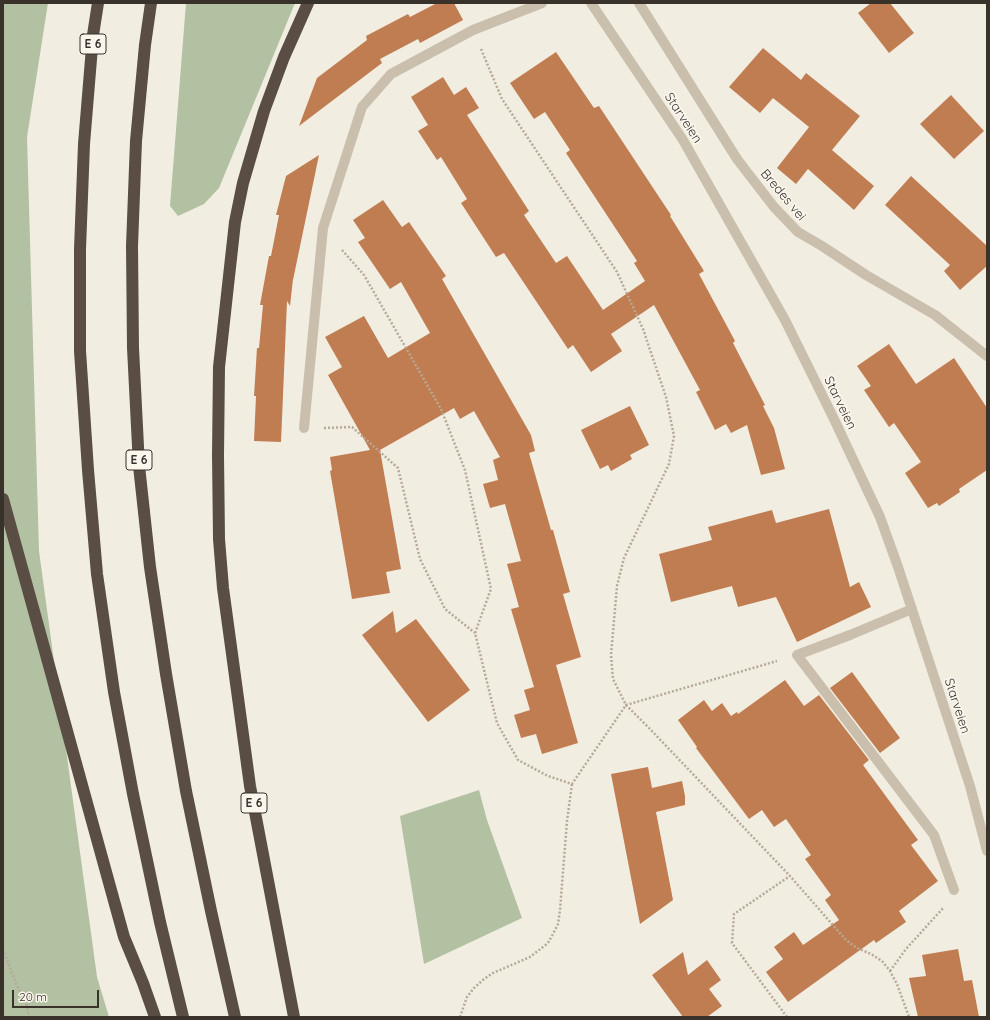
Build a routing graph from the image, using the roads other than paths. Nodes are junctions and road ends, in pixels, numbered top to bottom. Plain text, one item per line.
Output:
1 (98, 3) edge
2 (151, 3) edge
3 (308, 3) edge
4 (542, 3) edge
5 (591, 3) edge
6 (640, 3) edge
7 (987, 356) edge
8 (304, 428) road end
9 (3, 499) edge
10 (912, 609) junction
11 (987, 851) edge
12 (954, 890) dead end
13 (155, 1017) edge
14 (183, 1017) edge
15 (235, 1017) edge
16 (294, 1017) edge

1 - 14 highway, E 6
2 - 15 highway, E 6
3 - 16 highway, E 6
4 - 8 street
5 - 10 street, Starveien
6 - 7 street, Bredes vei
9 - 13 highway
10 - 11 street, Starveien
10 - 12 street

